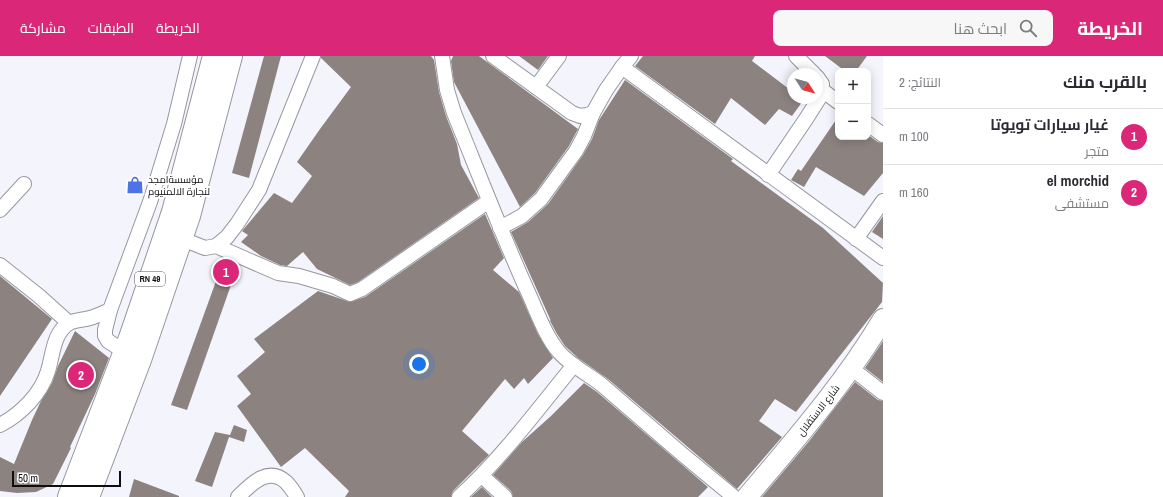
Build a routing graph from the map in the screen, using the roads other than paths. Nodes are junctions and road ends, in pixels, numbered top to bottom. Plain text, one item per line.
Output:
1 (190, 56) edge
2 (214, 56) edge
3 (231, 56) edge
4 (313, 56) edge
5 (442, 56) edge
6 (493, 56) edge
7 (560, 56) edge
8 (631, 56) edge
9 (796, 56) edge
10 (622, 67) junction
11 (808, 68) edge
12 (536, 87) junction
13 (823, 88) edge
14 (835, 99) edge
15 (816, 104) edge
16 (593, 113) junction
17 (871, 126) edge
18 (883, 135) edge
19 (768, 175) junction
20 (24, 184) dead end
21 (883, 200) edge
22 (489, 201) junction
23 (0, 210) edge
24 (500, 228) junction
25 (182, 239) junction
26 (856, 239) junction
27 (216, 246) junction
28 (883, 258) edge
29 (0, 265) edge
30 (110, 310) junction
31 (883, 319) edge
32 (69, 323) junction
33 (125, 352) junction
34 (574, 365) junction
35 (851, 368) junction
36 (883, 393) edge
37 (0, 425) edge
38 (482, 476) junction
39 (69, 497) edge
40 (88, 497) edge
41 (238, 497) edge
42 (297, 497) edge
43 (459, 497) edge
44 (505, 497) edge
45 (734, 497) edge
46 (748, 497) edge

1 - 30 street
2 - 33 main road, RN 49
3 - 25 main road, RN 49
4 - 27 street
5 - 22 street
6 - 12 street
7 - 12 street
8 - 10 street
9 - 11 street
10 - 16 street
10 - 19 street
12 - 16 street
13 - 14 street
15 - 19 street
16 - 24 street
17 - 18 street
19 - 26 street
20 - 23 street
21 - 26 street
22 - 24 street
22 - 27 street
24 - 34 street
25 - 27 street
25 - 40 main road, RN 49
26 - 28 street
29 - 32 street
30 - 32 street
30 - 33 street
31 - 35 street, شارع الاستقلال
32 - 37 street
33 - 39 main road, RN 49
34 - 38 street
34 - 45 street
35 - 36 street
35 - 46 street, شارع الاستقلال
38 - 43 street
38 - 44 street
41 - 42 street

